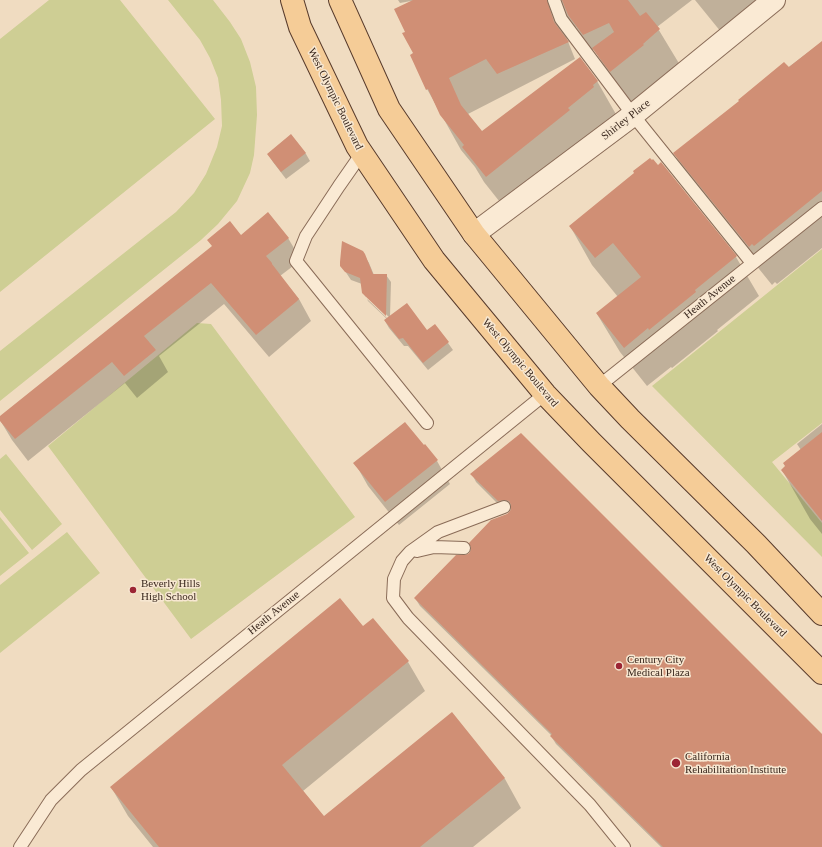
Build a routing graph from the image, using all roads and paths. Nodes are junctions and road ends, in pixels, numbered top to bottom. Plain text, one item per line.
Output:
1 (292, 0) edge
2 (340, 0) edge
3 (554, 0) edge
4 (774, 0) edge
5 (633, 115) junction
6 (362, 153) junction
7 (822, 208) edge
8 (474, 234) junction
9 (752, 263) junction
10 (599, 386) junction
11 (545, 394) junction
12 (427, 423) dead end
13 (504, 507) dead end
14 (464, 548) dead end
15 (410, 552) junction
16 (822, 614) edge
17 (822, 673) edge
18 (20, 847) edge
19 (624, 847) edge

1 - 6 main road, West Olympic Boulevard
2 - 8 main road
3 - 5 lane
4 - 5 street, Shirley Place
5 - 8 street, Shirley Place
5 - 9 lane
6 - 11 main road, West Olympic Boulevard
6 - 12 lane
7 - 9 lane, Heath Avenue
8 - 10 main road
9 - 10 lane, Heath Avenue
10 - 16 main road
11 - 17 main road, West Olympic Boulevard
11 - 18 lane, Heath Avenue
13 - 15 lane
14 - 15 lane
15 - 19 lane

